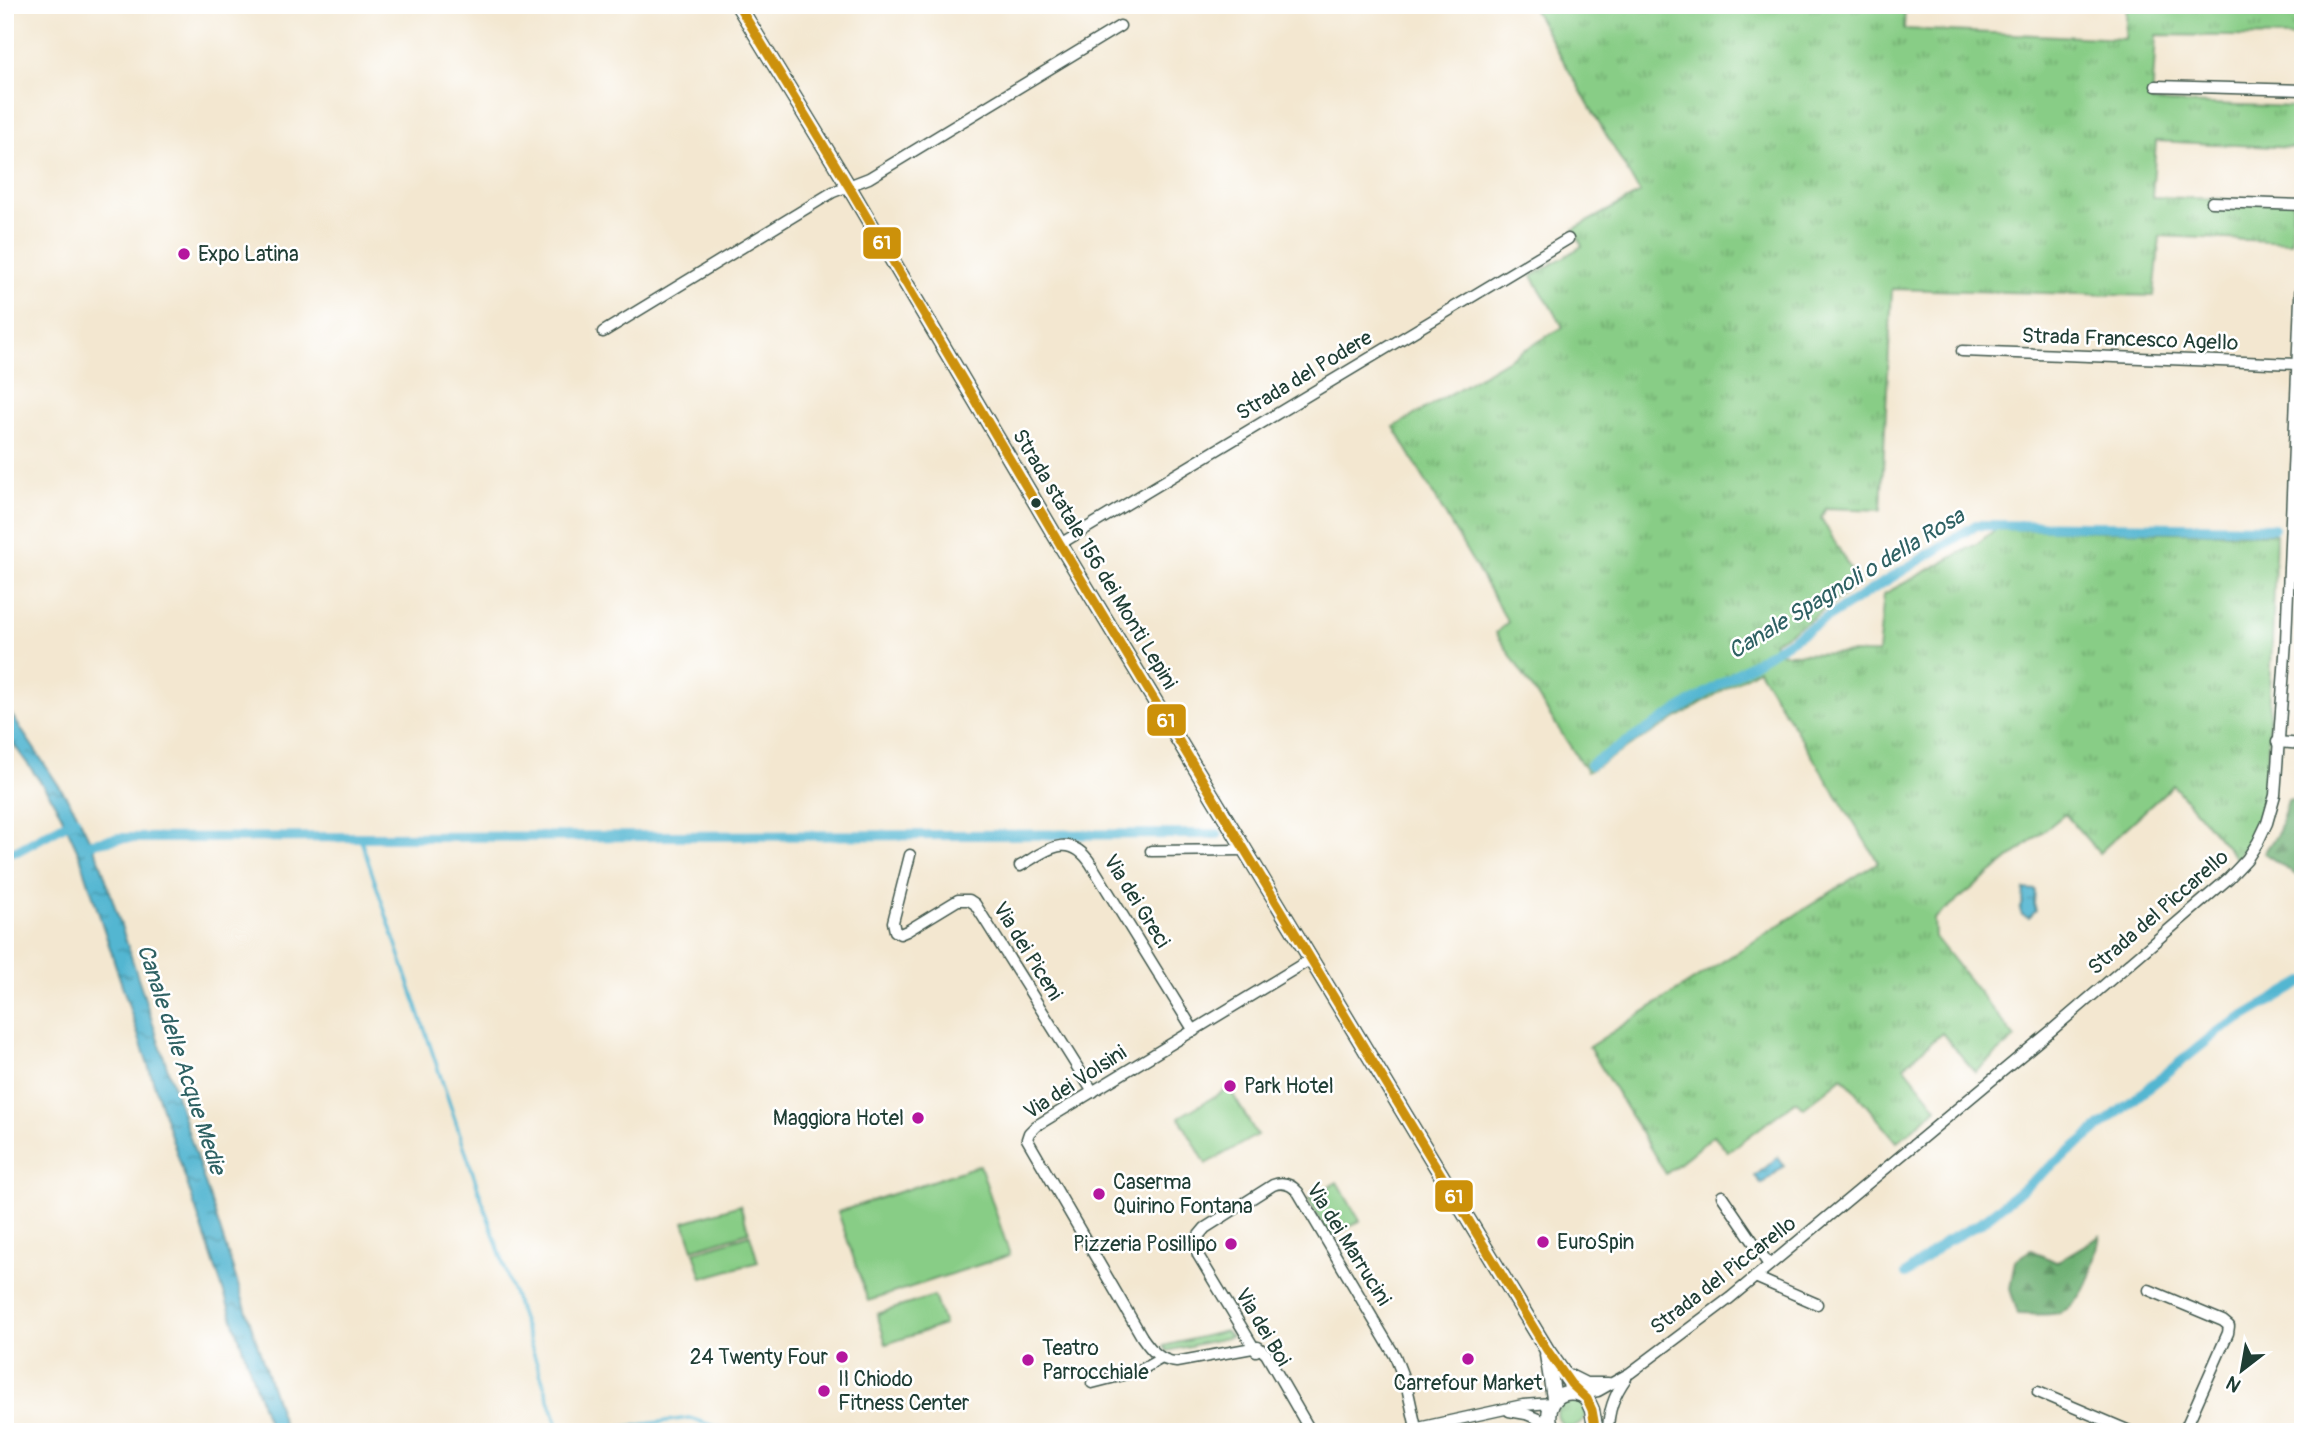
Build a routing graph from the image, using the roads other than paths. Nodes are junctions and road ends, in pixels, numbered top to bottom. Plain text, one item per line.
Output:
1 (737, 5) edge
2 (1120, 26) dead end
3 (2156, 86) dead end
4 (2303, 90) edge
5 (849, 187) junction
6 (2212, 202) dead end
7 (2303, 205) edge
8 (2303, 226) edge
9 (1568, 239) dead end
10 (603, 332) dead end
11 (1962, 351) dead end
12 (2297, 364) junction
13 (2299, 427) edge
14 (2297, 524) edge
15 (1060, 544) junction
16 (2277, 742) junction
17 (2303, 744) edge
18 (1245, 850) junction
19 (1152, 851) dead end
20 (910, 855) dead end
21 (1020, 866) dead end
22 (1311, 959) junction
23 (1194, 1031) junction
24 (1093, 1092) junction
25 (1722, 1196) dead end
26 (1195, 1240) joint
27 (1769, 1265) junction
28 (1755, 1277) junction
29 (2150, 1290) dead end
30 (1817, 1304) dead end
31 (1257, 1348) junction
32 (1547, 1350) junction
33 (1161, 1358) junction
34 (1559, 1368) junction
35 (1092, 1383) dead end
36 (1615, 1387) junction
37 (2038, 1392) dead end
38 (1580, 1394) junction
39 (1553, 1401) junction
40 (1506, 1410) junction
41 (1592, 1415) junction
42 (1416, 1428) junction
43 (1552, 1429) edge
44 (1303, 1432) edge
45 (1311, 1432) edge
46 (1400, 1432) edge
47 (1583, 1432) edge
48 (1596, 1432) edge
49 (1608, 1432) edge
50 (2132, 1432) edge
51 (2184, 1432) edge

1 - 5 main road, Strada statale 156 dei Monti Lepini
2 - 5 street
3 - 4 street
5 - 10 street
5 - 15 main road, Strada statale 156 dei Monti Lepini
6 - 7 street
8 - 12 street, Strada del Piccarello
9 - 15 street, Strada del Podere
11 - 12 street, Strada Francesco Agello
12 - 13 street, Strada del Piccarello
13 - 14 street, Strada del Piccarello
14 - 16 street, Strada del Piccarello
15 - 18 main road, Strada statale 156 dei Monti Lepini
16 - 17 street
16 - 27 street, Strada del Piccarello
18 - 19 street
18 - 22 main road, Strada statale 156 dei Monti Lepini
20 - 24 street, Via dei Piceni
21 - 23 street, Via dei Greci
22 - 23 street, Via dei Volsini
22 - 32 main road, Strada statale 156 dei Monti Lepini
23 - 24 street, Via dei Volsini
24 - 33 street, Via dei Volsini
25 - 27 street
26 - 31 street, Via dei Boi
26 - 42 street, Via dei Marrucini
27 - 28 street, Strada del Piccarello
28 - 30 street
28 - 36 street, Strada del Piccarello
29 - 51 street
31 - 33 street
31 - 44 street, Via dei Boi
31 - 45 street, Via dei Boi
32 - 34 main road, Strada statale 156 dei Monti Lepini
32 - 39 main road, Strada statale 156 dei Monti Lepini
33 - 35 street
34 - 36 street
34 - 38 main road, Strada statale 156 dei Monti Lepini
36 - 38 street, Strada del Piccarello
36 - 41 street, Strada del Piccarello
36 - 49 street
37 - 50 street
38 - 39 main road
38 - 41 main road, Strada statale 156 dei Monti Lepini
39 - 40 street
39 - 43 main road, Strada statale 156 dei Monti Lepini
40 - 42 street
40 - 43 street
41 - 47 main road
41 - 48 main road, Strada statale 156 dei Monti Lepini
42 - 46 street

